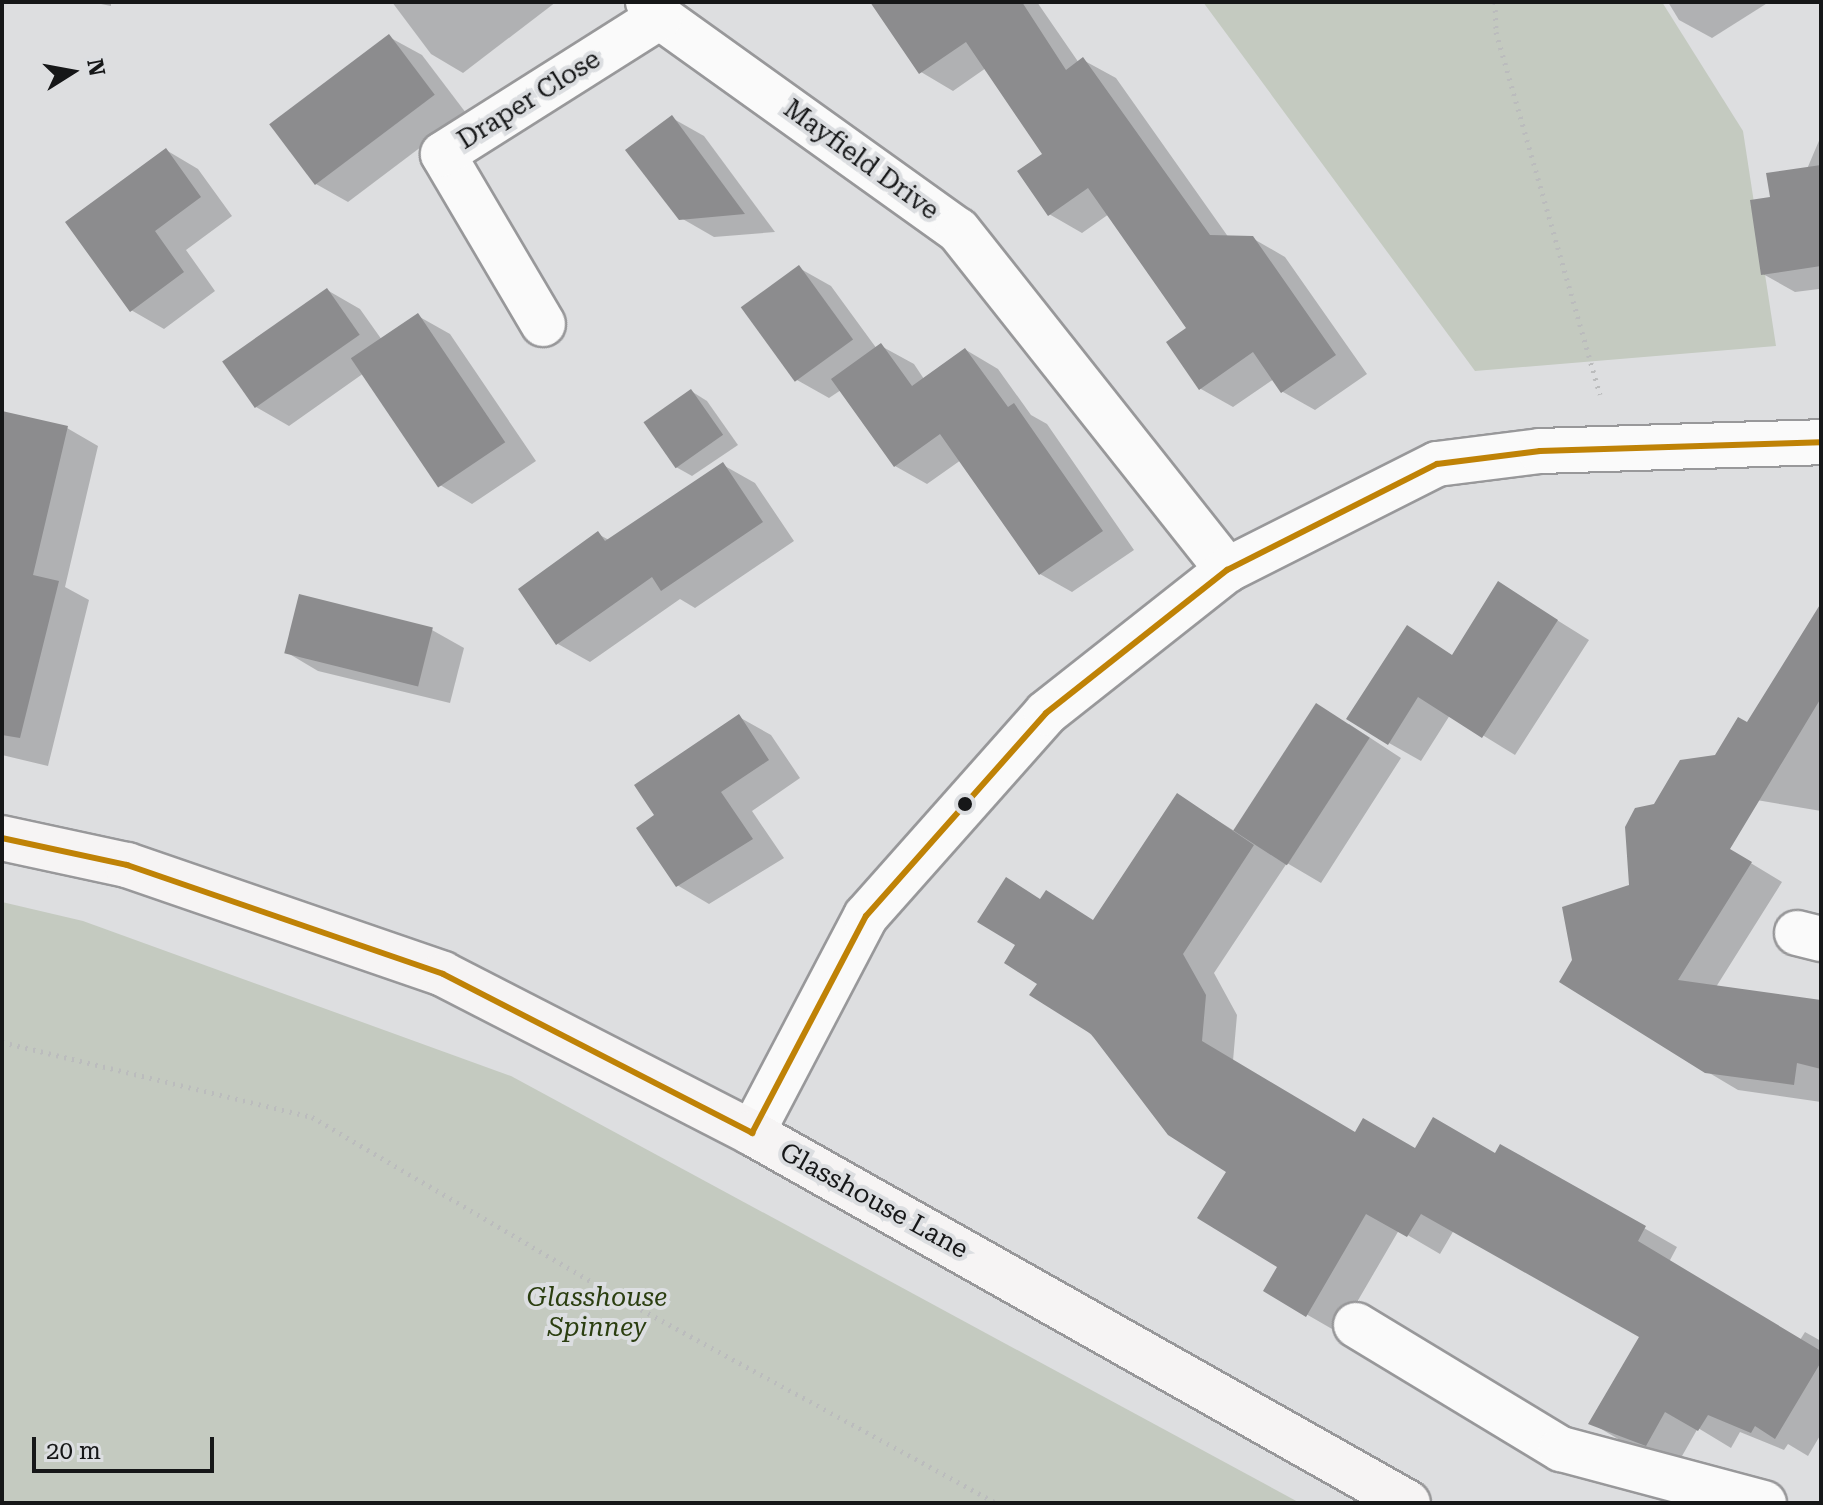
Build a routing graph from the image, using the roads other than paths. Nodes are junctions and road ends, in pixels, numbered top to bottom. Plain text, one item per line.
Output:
1 (654, 10) edge
2 (543, 324) dead end
3 (1821, 442) edge
4 (1227, 570) junction
5 (2, 838) edge
6 (752, 1133) junction
7 (1356, 1325) dead end
8 (1408, 1503) edge
9 (1764, 1503) edge

1 - 2 street, Draper Close
1 - 4 street, Mayfield Drive
3 - 4 street
4 - 6 street
5 - 6 street, Glasshouse Lane
6 - 8 street, Glasshouse Lane
7 - 9 street

